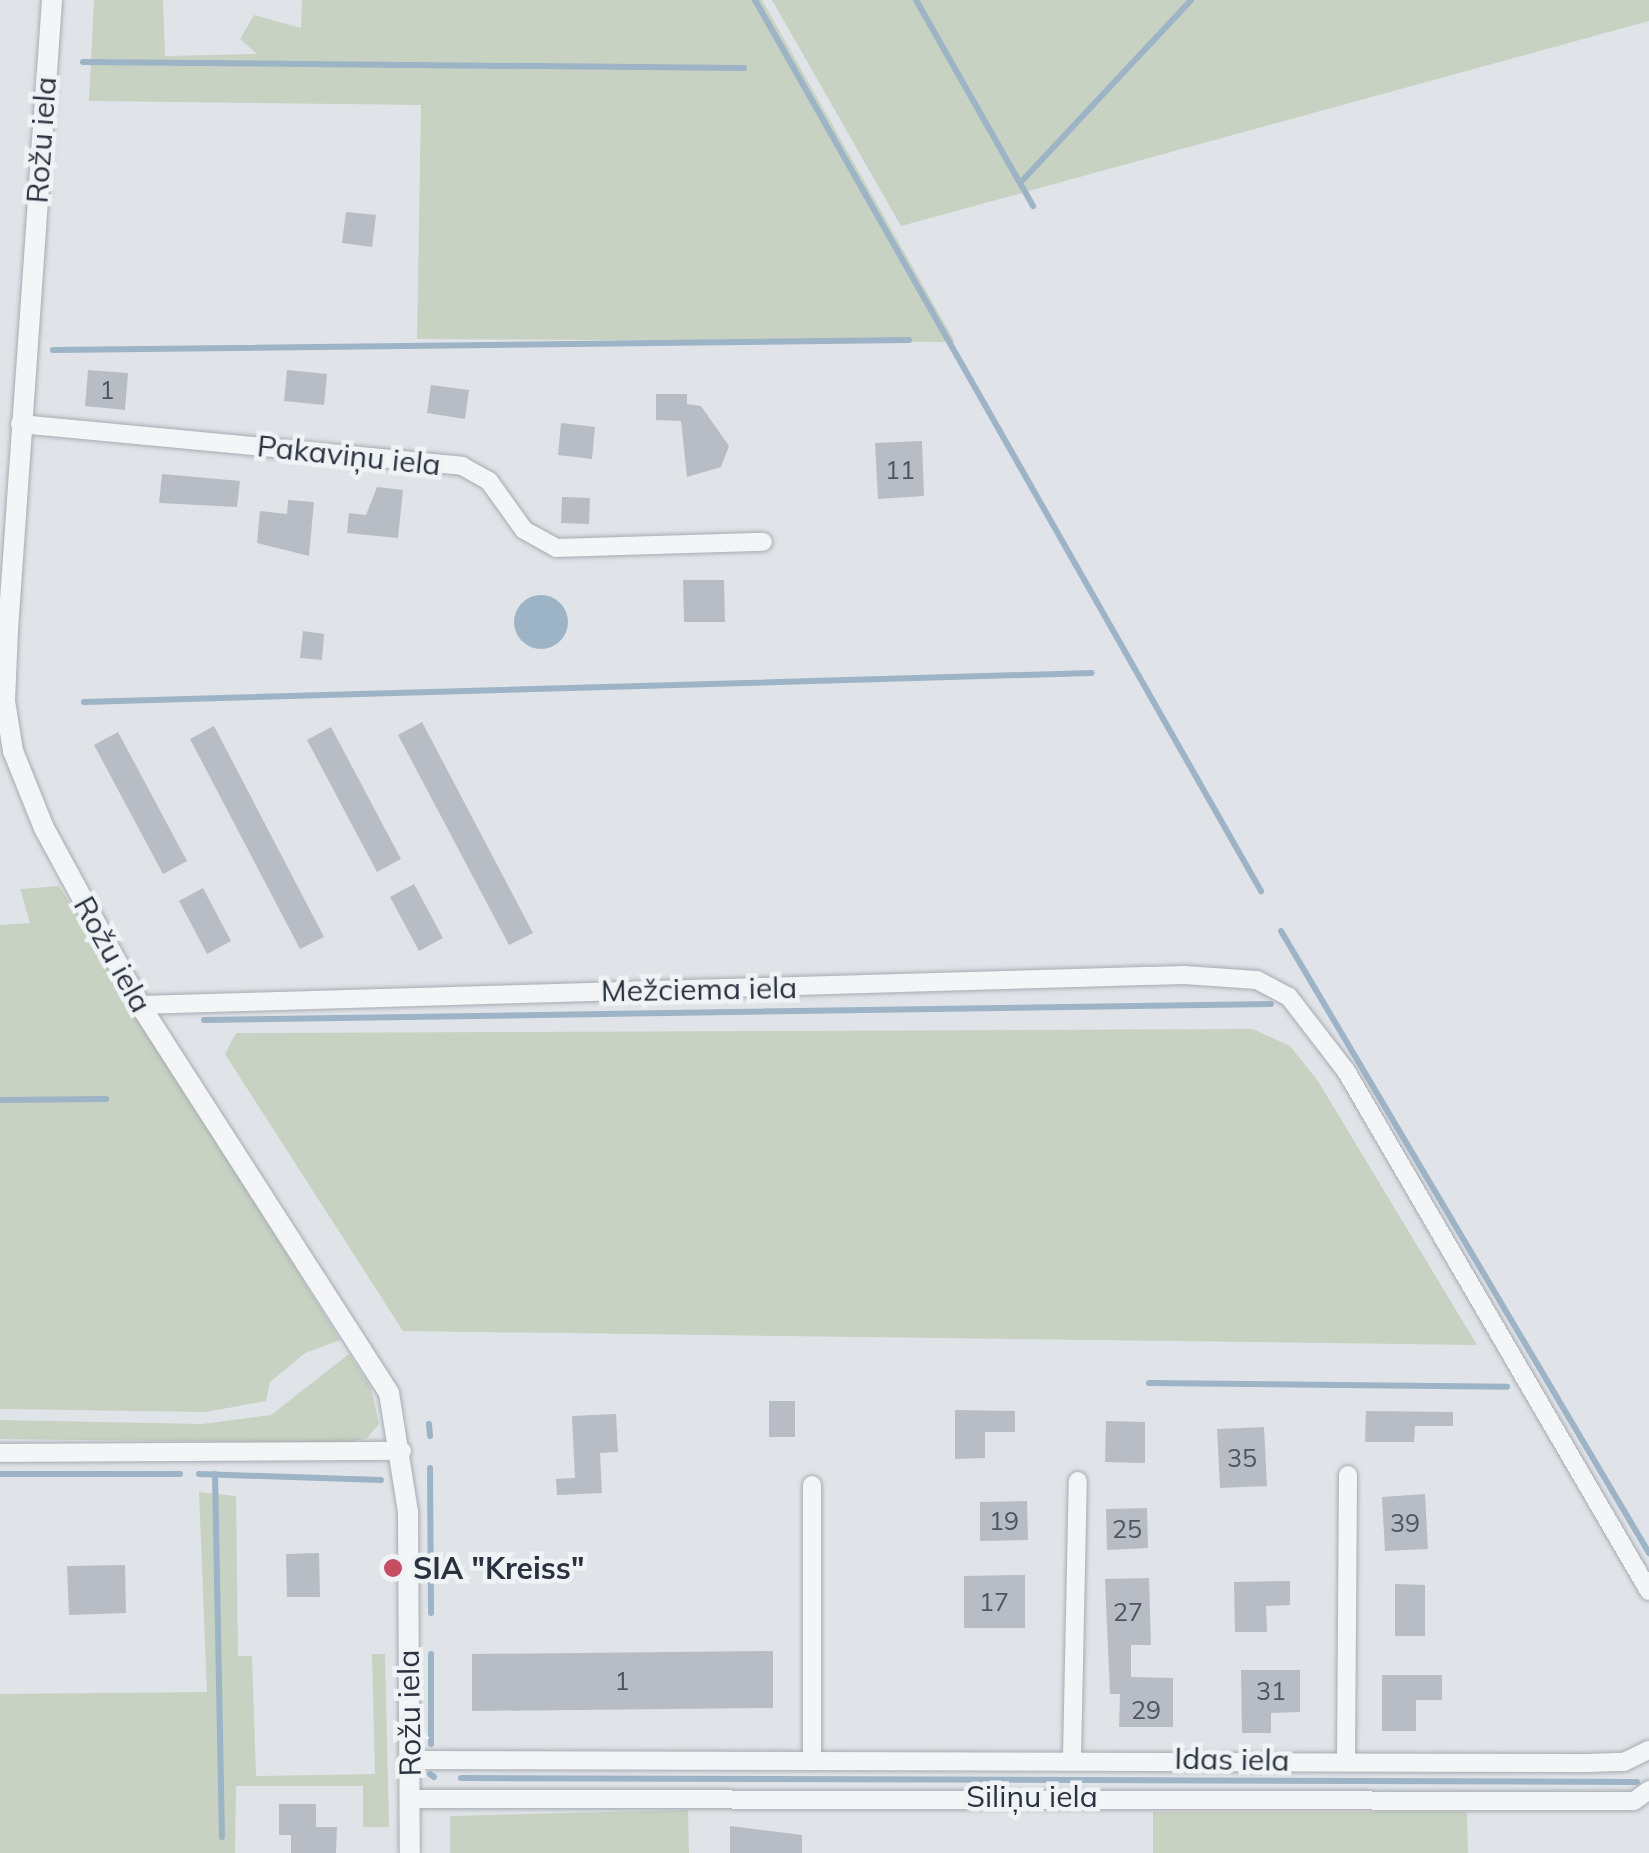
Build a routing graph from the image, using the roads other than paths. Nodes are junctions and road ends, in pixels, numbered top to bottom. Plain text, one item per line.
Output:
1 (52, 0) edge
2 (20, 424) junction
3 (763, 542) dead end
4 (140, 1005) junction
5 (402, 1451) junction
6 (0, 1454) edge
7 (1348, 1475) dead end
8 (1078, 1481) dead end
9 (812, 1485) dead end
10 (1649, 1591) edge
11 (1649, 1750) edge
12 (812, 1757) junction
13 (1072, 1757) junction
14 (408, 1760) junction
15 (1346, 1761) junction
16 (1649, 1790) edge
17 (410, 1799) junction
18 (410, 1853) edge

1 - 2 street, Rožu iela
2 - 3 street, Pakaviņu iela
2 - 4 street, Rožu iela
4 - 5 street, Rožu iela
4 - 10 street, Mežciema iela
5 - 6 street
5 - 14 street, Rožu iela
7 - 15 street
8 - 13 street
9 - 12 street
11 - 15 street, Idas iela
12 - 13 street, Idas iela
12 - 14 street, Idas iela
13 - 15 street, Idas iela
14 - 17 street, Rožu iela
16 - 17 street, Siliņu iela
17 - 18 street, Rožu iela

